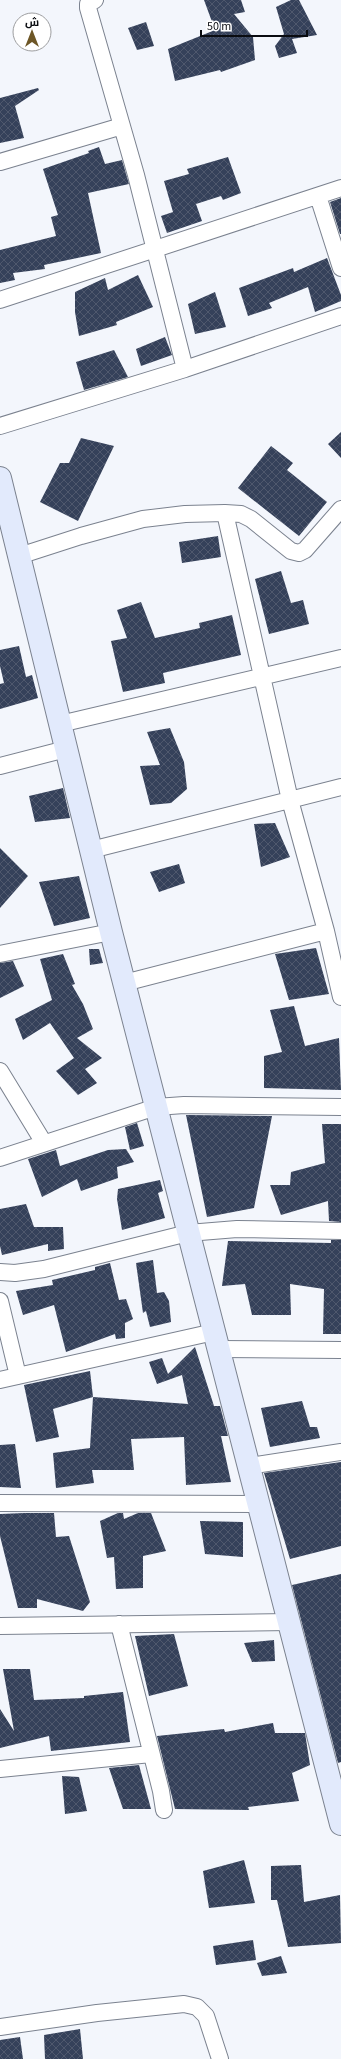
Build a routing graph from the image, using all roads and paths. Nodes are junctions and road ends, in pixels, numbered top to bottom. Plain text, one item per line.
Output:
1 (95, 0) edge
2 (122, 126) junction
3 (0, 162) edge
4 (341, 188) edge
5 (318, 196) junction
6 (155, 250) junction
7 (341, 268) edge
8 (0, 300) edge
9 (341, 316) edge
10 (185, 369) junction
11 (0, 426) edge
12 (0, 478) edge
13 (341, 509) edge
14 (225, 513) junction
15 (19, 556) junction
16 (341, 658) edge
17 (263, 676) junction
18 (60, 724) junction
19 (66, 749) junction
20 (0, 766) edge
21 (341, 787) edge
22 (290, 800) junction
23 (91, 850) junction
24 (326, 931) junction
25 (111, 932) junction
26 (0, 954) edge
27 (124, 983) junction
28 (341, 997) edge
29 (0, 1071) edge
30 (341, 1106) edge
31 (156, 1107) junction
32 (44, 1143) junction
33 (0, 1158) edge
34 (341, 1231) edge
35 (188, 1233) junction
36 (0, 1272) edge
37 (0, 1301) edge
38 (216, 1341) junction
39 (341, 1350) edge
40 (18, 1376) junction
41 (0, 1380) edge
42 (341, 1452) edge
43 (248, 1466) junction
44 (0, 1503) edge
45 (258, 1504) junction
46 (289, 1622) junction
47 (119, 1624) junction
48 (0, 1626) edge
49 (151, 1754) junction
50 (0, 1769) edge
51 (164, 1810) dead end
52 (341, 1824) edge
53 (0, 2028) edge
54 (220, 2059) edge

1 - 2 street
2 - 3 street
2 - 6 street
4 - 5 street
5 - 6 street
5 - 7 street
6 - 8 street
6 - 10 street
9 - 10 street
10 - 11 street
12 - 15 street
13 - 14 street
14 - 15 street
14 - 17 street
15 - 18 street
16 - 17 street
17 - 18 street
17 - 22 street
18 - 19 street
19 - 20 street
19 - 23 street
21 - 22 street
22 - 23 street
22 - 24 street
23 - 25 street
24 - 27 street
24 - 28 street
25 - 26 street
25 - 27 street
27 - 31 street
29 - 32 street
30 - 31 street
31 - 32 street
31 - 35 street
32 - 33 street
34 - 35 street
35 - 36 street
35 - 38 street
37 - 40 street
38 - 39 street
38 - 40 street
38 - 43 street
40 - 41 street
42 - 43 street
43 - 45 street
44 - 45 street
45 - 46 street
46 - 47 street
46 - 52 street
47 - 48 street
47 - 49 street
49 - 50 street
49 - 51 street
53 - 54 street

